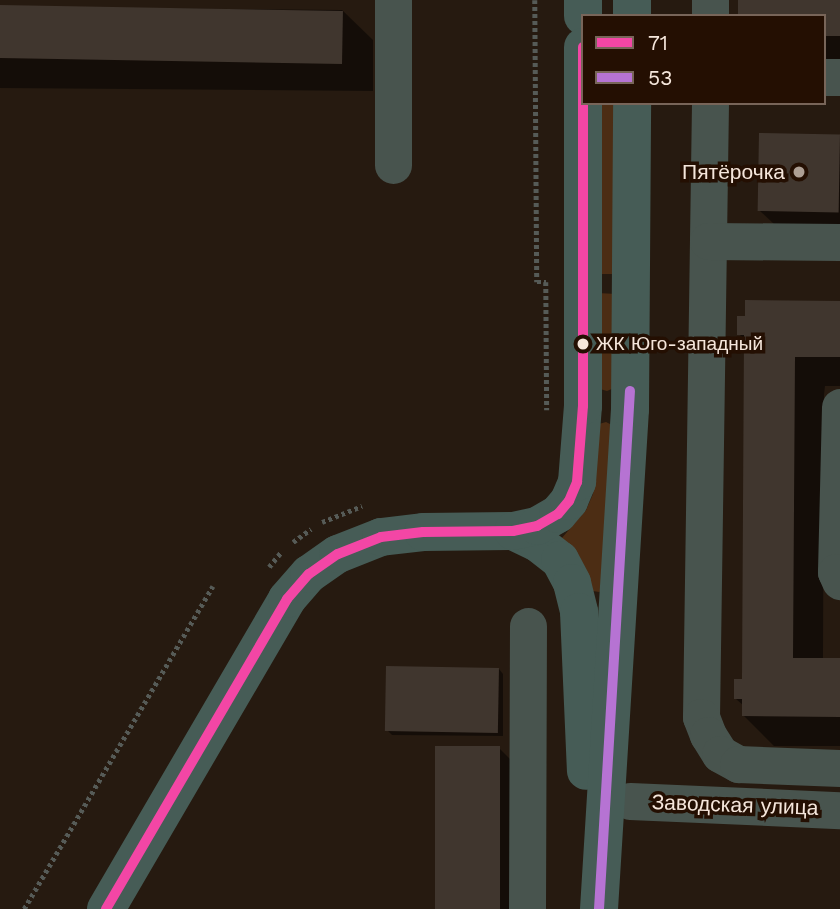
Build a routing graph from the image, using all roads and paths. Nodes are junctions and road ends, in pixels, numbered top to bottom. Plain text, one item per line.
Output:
1 (393, 0) edge
2 (535, 0) edge
3 (581, 87) edge
4 (632, 105) edge
5 (710, 105) edge
6 (393, 164) dead end
7 (708, 241) junction
8 (840, 242) edge
9 (840, 407) edge
10 (630, 408) junction
11 (565, 411) junction
12 (366, 505) dead end
13 (513, 531) junction
14 (268, 568) dead end
15 (840, 581) edge
16 (213, 586) dead end
17 (528, 626) dead end
18 (840, 768) edge
19 (630, 801) dead end
20 (840, 810) edge
21 (24, 909) edge
22 (106, 909) edge
23 (527, 909) edge
24 (592, 909) edge
25 (599, 909) edge

1 - 6 street
2 - 11 path
3 - 11 main road
4 - 10 main road
5 - 7 street
7 - 8 street
7 - 18 street
9 - 15 street
10 - 11 main road
10 - 25 main road
11 - 13 main road
12 - 14 path
13 - 22 main road
13 - 24 main road
16 - 21 path
17 - 23 street
19 - 20 street, Заводская улица

